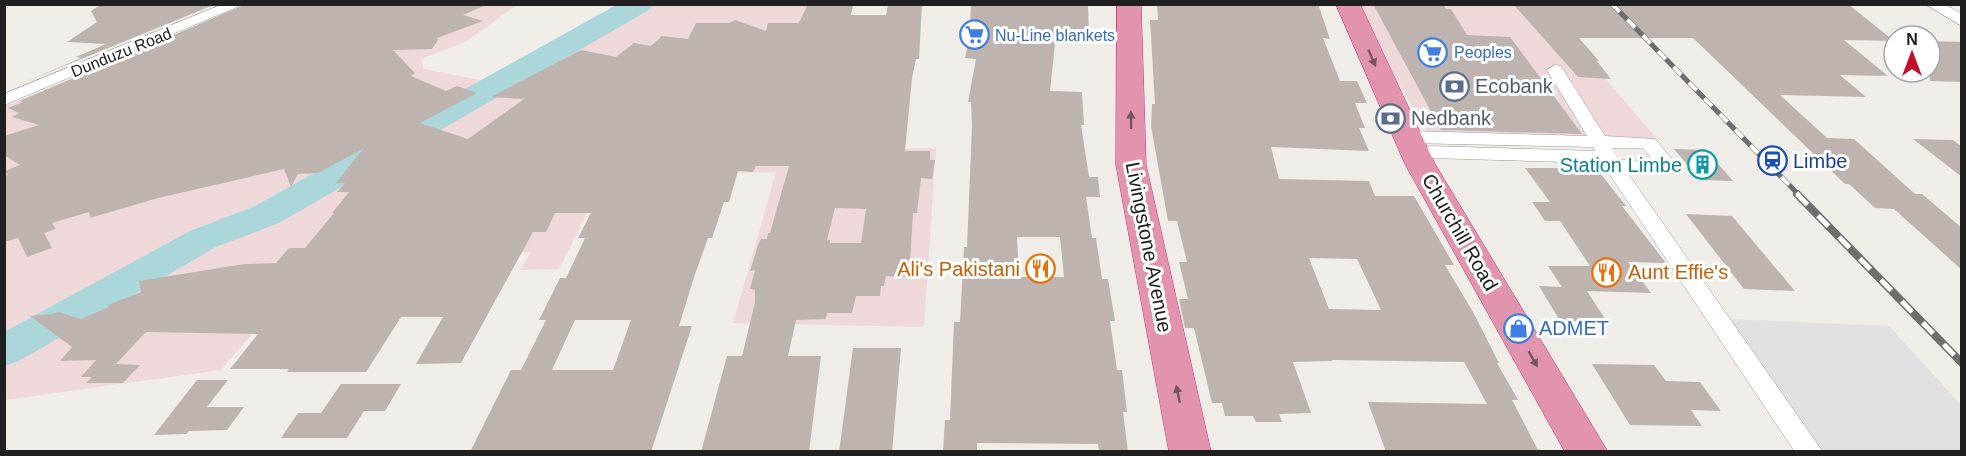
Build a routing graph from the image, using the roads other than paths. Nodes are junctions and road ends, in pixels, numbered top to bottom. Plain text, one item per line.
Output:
1 (237, 4) edge
2 (1129, 4) edge
3 (1348, 4) edge
4 (1932, 4) edge
5 (1962, 21) edge
6 (1555, 70) dead end
7 (9, 96) edge
8 (1411, 145) junction
9 (1606, 155) junction
10 (1190, 452) edge
11 (1587, 452) edge
12 (1810, 452) edge

1 - 7 street, Dunduzu Road
10 -> 2 highway, Livingstone Avenue
3 -> 8 highway, Churchill Road
4 - 5 street
6 - 9 street
8 - 9 street
8 -> 11 highway, Churchill Road
9 - 12 street

